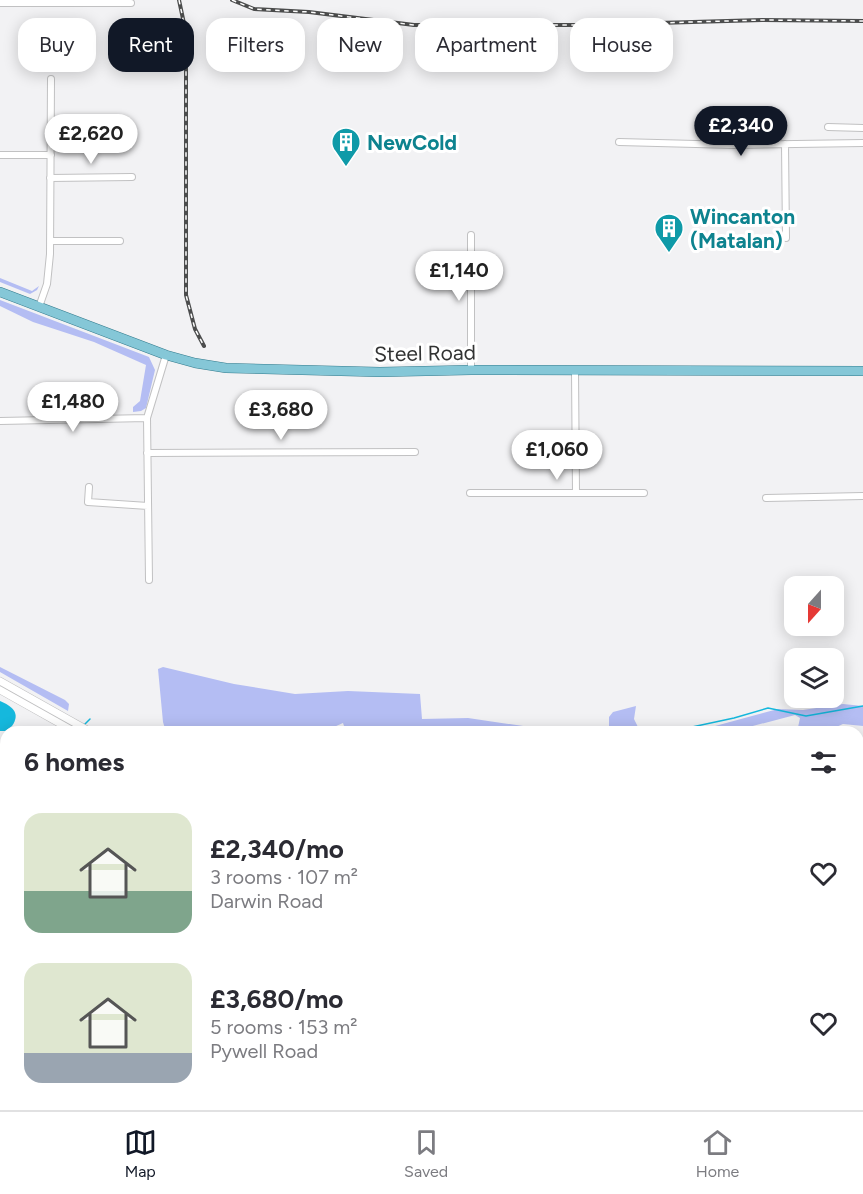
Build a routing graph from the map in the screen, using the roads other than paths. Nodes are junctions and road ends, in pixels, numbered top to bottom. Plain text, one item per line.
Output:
1 (4, 2) edge
2 (97, 2) edge
3 (131, 3) dead end
4 (51, 79) dead end
5 (828, 127) dead end
6 (863, 128) edge
7 (619, 142) dead end
8 (863, 143) edge
9 (785, 144) junction
10 (0, 155) edge
11 (51, 155) junction
12 (132, 177) dead end
13 (50, 178) junction
14 (471, 235) dead end
15 (786, 238) dead end
16 (50, 241) junction
17 (120, 241) dead end
18 (0, 292) edge
19 (39, 307) junction
20 (166, 356) junction
21 (471, 370) junction
22 (575, 371) junction
23 (863, 371) edge
24 (147, 418) junction
25 (0, 421) edge
26 (415, 452) dead end
27 (147, 453) junction
28 (90, 487) dead end
29 (470, 493) dead end
30 (576, 493) junction
31 (644, 493) dead end
32 (863, 496) edge
33 (766, 498) dead end
34 (148, 506) junction
35 (149, 580) dead end
36 (0, 681) edge
37 (0, 690) edge
38 (67, 723) junction
39 (70, 726) edge
40 (75, 726) edge

1 - 2 street
2 - 3 street
4 - 11 street
5 - 6 street
7 - 9 street
8 - 9 street
9 - 15 street
10 - 11 street
11 - 13 street
12 - 13 street
13 - 16 street
14 - 21 street
16 - 17 street
16 - 19 street
18 - 19 main road, Steel Road
19 - 20 main road, Steel Road
20 - 21 main road, Steel Road
20 - 24 street
21 - 22 main road, Steel Road
22 - 23 main road, Steel Road
22 - 30 street
24 - 25 street
24 - 27 street
26 - 27 street
27 - 34 street
28 - 34 street
29 - 30 street
30 - 31 street
32 - 33 street
34 - 35 street
36 - 38 street
37 - 38 street
38 - 39 street
38 - 40 street

